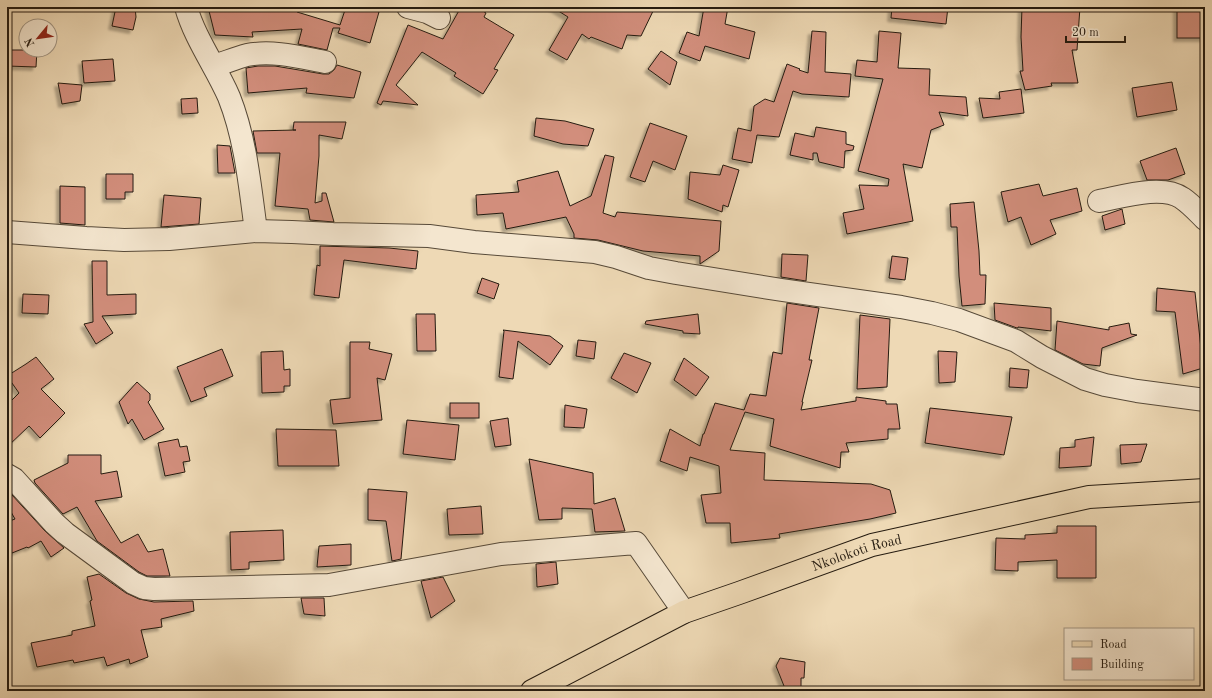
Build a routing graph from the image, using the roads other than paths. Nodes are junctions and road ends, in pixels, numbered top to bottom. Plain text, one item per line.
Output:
1 (186, 7) edge
2 (408, 7) edge
3 (439, 18) dead end
4 (325, 62) dead end
5 (214, 66) junction
6 (1098, 201) dead end
7 (1205, 219) edge
8 (256, 231) junction
9 (7, 232) edge
10 (1205, 400) edge
11 (7, 475) edge
12 (1205, 490) edge
13 (684, 612) junction
14 (532, 691) edge

1 - 5 street
2 - 3 street
4 - 5 street
5 - 8 street
6 - 7 street
8 - 9 street
8 - 10 street
11 - 13 street
12 - 13 main road, Nkolokoti Road
13 - 14 main road, Nkolokoti Road

